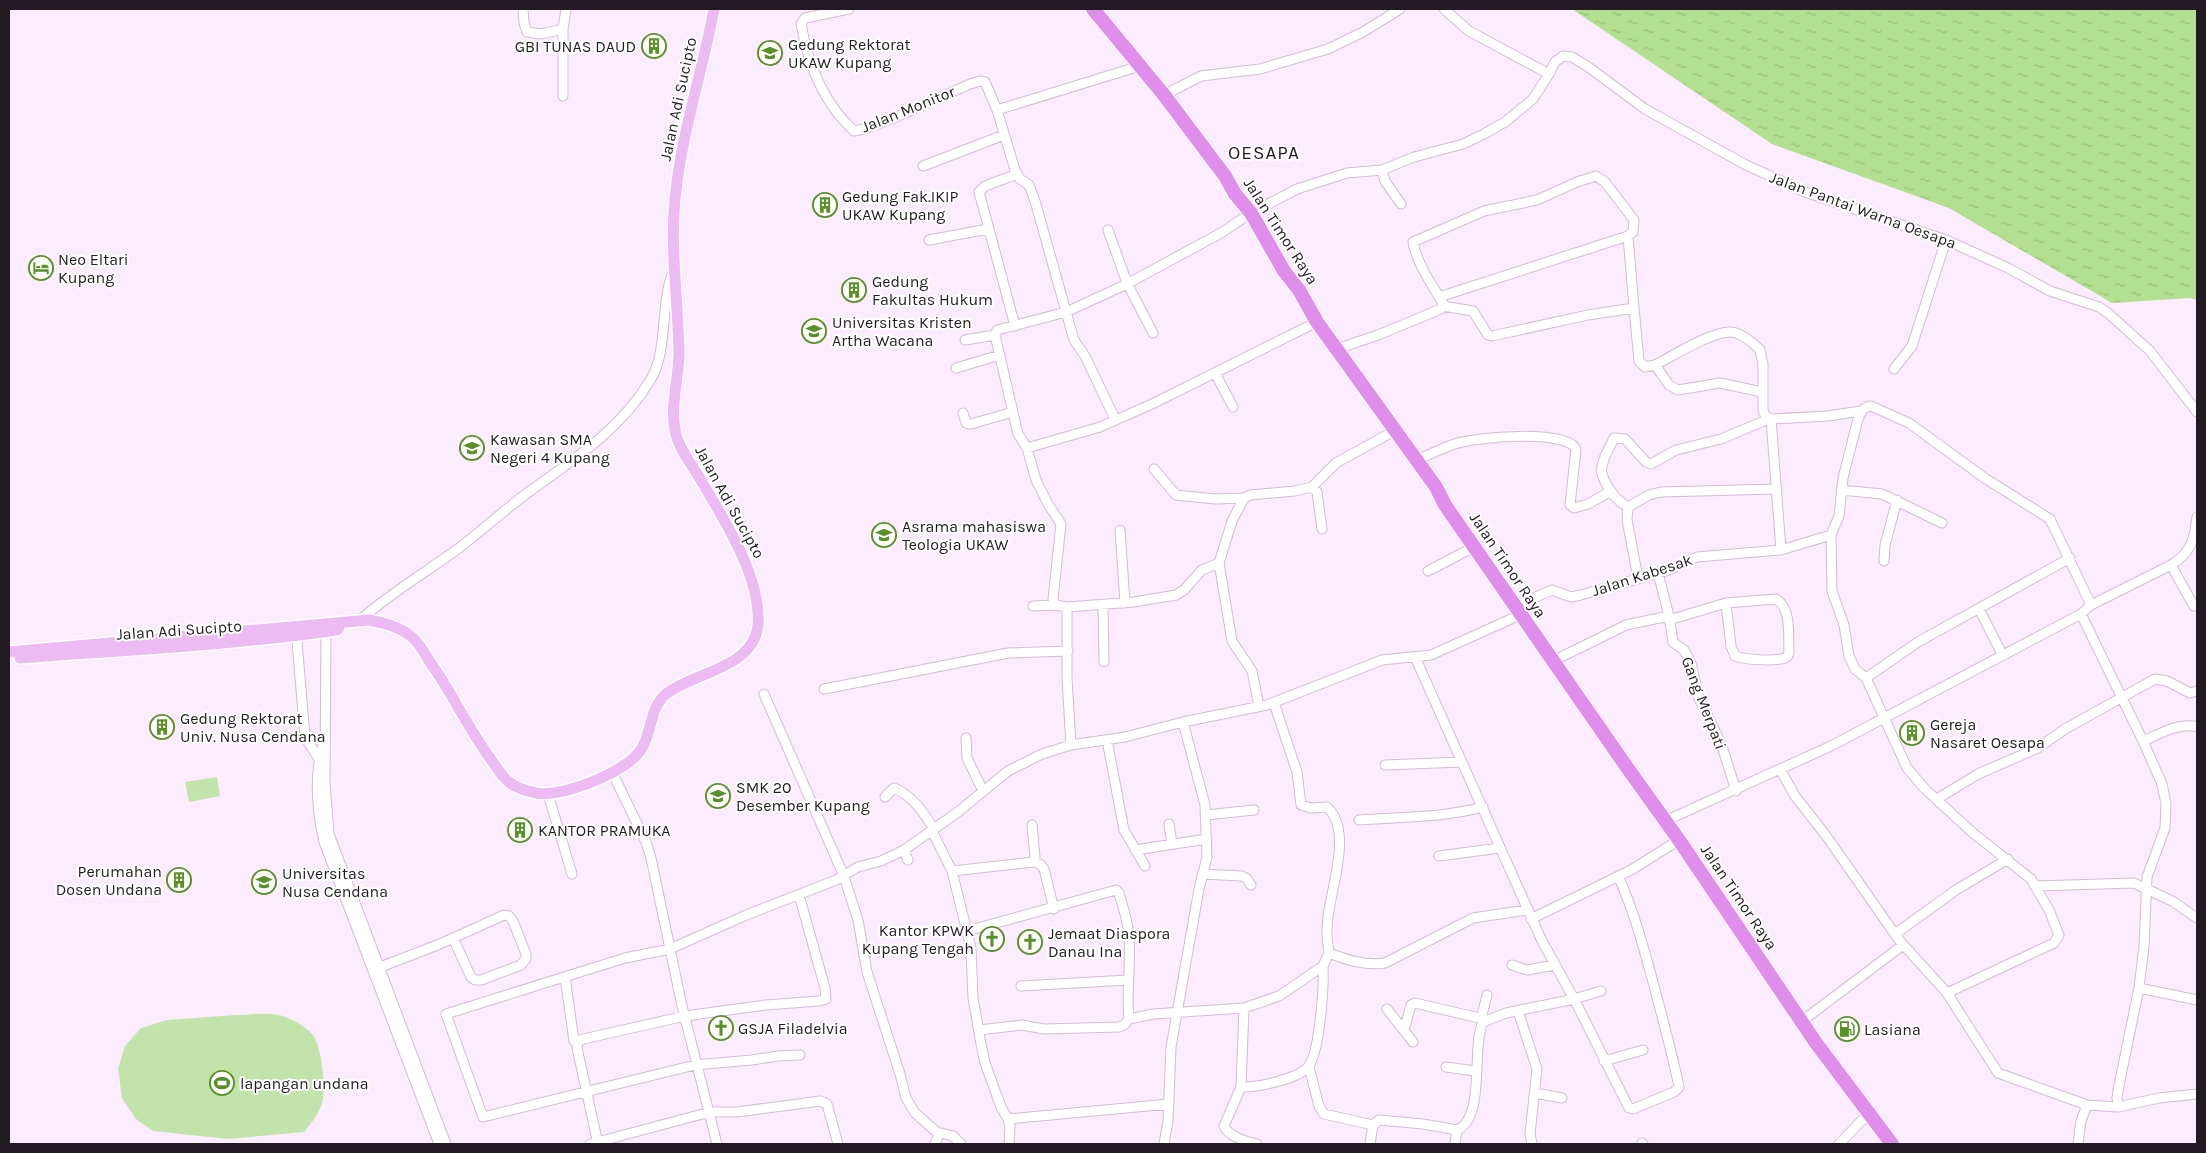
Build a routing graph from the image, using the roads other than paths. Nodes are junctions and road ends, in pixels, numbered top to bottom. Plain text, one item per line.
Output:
1 (522, 9) edge
2 (566, 9) edge
3 (714, 9) edge
4 (849, 9) edge
5 (1093, 9) edge
6 (1400, 9) edge
7 (1444, 9) edge
8 (563, 30) junction
9 (1140, 66) junction
10 (1549, 74) junction
11 (1164, 95) junction
12 (563, 96) dead end
13 (997, 110) junction
14 (1004, 136) junction
15 (923, 166) dead end
16 (1382, 170) junction
17 (1017, 174) junction
18 (1401, 204) dead end
19 (1252, 213) junction
20 (988, 229) junction
21 (1108, 230) dead end
22 (1628, 236) junction
23 (929, 240) dead end
24 (1946, 240) junction
25 (675, 268) junction
26 (1127, 284) junction
27 (1441, 302) junction
28 (1634, 308) junction
29 (1066, 312) junction
30 (1317, 322) junction
31 (1015, 326) junction
32 (1153, 333) dead end
33 (995, 335) junction
34 (966, 340) dead end
35 (1337, 348) junction
36 (1000, 355) junction
37 (1655, 365) junction
38 (956, 368) dead end
39 (1894, 369) dead end
40 (1215, 372) junction
41 (1762, 392) junction
42 (1233, 408) dead end
43 (1861, 411) junction
44 (1013, 412) junction
45 (2197, 412) edge
46 (963, 413) dead end
47 (1115, 419) junction
48 (1770, 419) junction
49 (1394, 431) junction
50 (1027, 448) junction
51 (1416, 460) junction
52 (1154, 469) dead end
53 (1312, 487) junction
54 (1777, 489) junction
55 (1841, 490) junction
56 (1611, 491) junction
57 (1244, 498) junction
58 (1897, 500) junction
59 (1628, 507) junction
60 (2197, 517) edge
61 (1942, 523) dead end
62 (1322, 529) dead end
63 (1122, 535) dead end
64 (1831, 535) junction
65 (1474, 547) junction
66 (1781, 550) junction
67 (2070, 558) junction
68 (1884, 561) dead end
69 (1218, 563) junction
70 (2171, 565) junction
71 (1428, 571) dead end
72 (1658, 573) junction
73 (1638, 578) junction
74 (1125, 603) junction
75 (1726, 603) junction
76 (1055, 605) junction
77 (1103, 605) junction
78 (2091, 605) junction
79 (1032, 606) dead end
80 (1067, 607) junction
81 (2196, 608) edge
82 (1518, 610) junction
83 (1980, 610) junction
84 (2081, 614) junction
85 (1669, 618) junction
86 (361, 620) junction
87 (326, 627) junction
88 (296, 631) junction
89 (1068, 651) junction
90 (9, 652) edge
91 (2002, 654) junction
92 (1415, 657) junction
93 (9, 659) edge
94 (1553, 661) junction
95 (1104, 662) dead end
96 (1866, 678) junction
97 (824, 689) dead end
98 (2197, 691) edge
99 (764, 694) dead end
100 (2122, 699) junction
101 (1274, 703) junction
102 (1259, 706) junction
103 (1884, 719) junction
104 (1183, 722) junction
105 (2197, 727) edge
106 (327, 738) junction
107 (966, 738) dead end
108 (1107, 740) junction
109 (2143, 741) junction
110 (1071, 746) junction
111 (319, 759) junction
112 (1462, 762) junction
113 (1385, 765) dead end
114 (1780, 769) junction
115 (612, 772) junction
116 (321, 783) junction
117 (983, 791) junction
118 (1736, 791) junction
119 (548, 794) junction
120 (886, 797) dead end
121 (1937, 799) junction
122 (1483, 808) junction
123 (1254, 810) dead end
124 (1206, 815) junction
125 (1359, 820) dead end
126 (1665, 821) junction
127 (1032, 824) dead end
128 (1169, 824) dead end
129 (933, 830) junction
130 (1207, 839) junction
131 (1679, 840) junction
132 (1172, 844) junction
133 (1500, 848) junction
134 (904, 850) junction
135 (1135, 850) junction
136 (1438, 856) dead end
137 (2008, 859) junction
138 (908, 860) dead end
139 (1033, 862) junction
140 (1145, 866) dead end
141 (952, 871) junction
142 (572, 874) dead end
143 (843, 874) junction
144 (1202, 874) junction
145 (1618, 876) junction
146 (1251, 885) dead end
147 (2036, 886) junction
148 (2146, 887) junction
149 (799, 894) junction
150 (1054, 909) junction
151 (1529, 915) junction
152 (2197, 918) edge
153 (967, 931) junction
154 (1895, 934) junction
155 (454, 938) junction
156 (1903, 945) junction
157 (670, 949) junction
158 (1330, 953) junction
159 (1512, 965) dead end
160 (1555, 965) junction
161 (1323, 966) junction
162 (376, 968) junction
163 (565, 977) junction
164 (1128, 980) junction
165 (1021, 986) dead end
166 (2140, 988) junction
167 (1601, 991) dead end
168 (1947, 993) junction
169 (1487, 995) dead end
170 (1574, 999) junction
171 (2197, 1000) edge
172 (1244, 1008) junction
173 (1387, 1009) dead end
174 (1178, 1011) junction
175 (1518, 1012) junction
176 (685, 1016) junction
177 (1129, 1019) junction
178 (1483, 1020) junction
179 (1802, 1020) junction
180 (979, 1030) junction
181 (1404, 1030) junction
182 (1413, 1042) dead end
183 (577, 1044) junction
184 (1643, 1050) dead end
185 (800, 1055) dead end
186 (1604, 1061) junction
187 (696, 1066) junction
188 (1308, 1067) junction
189 (1446, 1067) dead end
190 (1476, 1071) junction
191 (1241, 1087) junction
192 (586, 1092) junction
193 (1535, 1093) junction
194 (2197, 1094) edge
195 (1562, 1098) dead end
196 (1169, 1104) junction
197 (2087, 1105) junction
198 (2118, 1107) junction
199 (710, 1112) junction
200 (1869, 1113) junction
201 (433, 1118) junction
202 (1008, 1118) junction
203 (1373, 1125) junction
204 (1457, 1130) junction
205 (939, 1134) junction
206 (439, 1144) edge
207 (446, 1144) edge
208 (596, 1144) edge
209 (717, 1144) edge
210 (837, 1144) edge
211 (935, 1144) edge
212 (961, 1144) edge
213 (1009, 1144) edge
214 (1164, 1144) edge
215 (1257, 1144) edge
216 (1370, 1144) edge
217 (1455, 1144) edge
218 (1532, 1144) edge
219 (1838, 1144) edge
220 (1892, 1144) edge
221 (2078, 1144) edge

1 - 8 street
2 - 8 street
3 - 25 main road, Jalan Adi Sucipto
4 - 13 street, Jalan Monitor
5 - 9 highway, Jalan Timor Raya
6 - 11 street
7 - 10 street
8 - 12 street
9 - 11 highway, Jalan Timor Raya
9 - 13 street
10 - 16 street, Jalan Pantai Warna Oesapa
10 - 24 street, Jalan Pantai Warna Oesapa
11 - 19 highway, Jalan Timor Raya
13 - 14 street, Jalan Monitor
14 - 15 street
14 - 17 street, Jalan Monitor
16 - 18 street
16 - 19 street, Jalan Pantai Warna Oesapa
17 - 20 street
17 - 29 street, Jalan Monitor
19 - 26 street
19 - 30 highway, Jalan Timor Raya
20 - 23 street
20 - 31 street
21 - 26 street
22 - 27 street
22 - 27 street
22 - 28 street
24 - 39 street
24 - 45 street, Jalan Pantai Warna Oesapa
25 - 86 street
25 - 115 main road, Jalan Adi Sucipto
26 - 29 street
26 - 32 street
27 - 28 street
27 - 35 street
28 - 37 street
29 - 31 street
29 - 47 street, Jalan Monitor
30 - 35 highway, Jalan Timor Raya
30 - 40 street
31 - 33 street
33 - 34 street
33 - 36 street
35 - 49 highway, Jalan Timor Raya
36 - 38 street
36 - 44 street
37 - 41 street
37 - 41 street
40 - 42 street
40 - 47 street
41 - 48 street
43 - 48 street
43 - 55 street
43 - 67 street
44 - 46 street
44 - 50 street
47 - 50 street
48 - 54 street
48 - 56 street
49 - 51 highway, Jalan Timor Raya
49 - 53 street
50 - 76 street
51 - 56 street
51 - 65 highway, Jalan Timor Raya
52 - 57 street
53 - 57 street
53 - 62 street
54 - 59 street
54 - 66 street
55 - 58 street
55 - 64 street
56 - 59 street
57 - 69 street
58 - 61 street
58 - 68 street
59 - 73 street
60 - 70 street
63 - 74 street
64 - 66 street, Jalan Kabesak
64 - 96 street
65 - 71 street
65 - 82 highway, Jalan Timor Raya
66 - 72 street, Jalan Kabesak
67 - 78 street
67 - 83 street
69 - 74 street
69 - 102 street
70 - 78 street
70 - 81 street
72 - 73 street, Jalan Kabesak
72 - 85 street, Gang Merpati
73 - 82 street, Jalan Kabesak
74 - 77 street
75 - 75 street
75 - 85 street
76 - 79 street
76 - 80 street
77 - 80 street
77 - 95 street
78 - 84 street
80 - 89 street
82 - 92 street, Jalan Kabesak
82 - 94 highway, Jalan Timor Raya
83 - 91 street
83 - 96 street
84 - 91 street
84 - 100 street
85 - 94 street
85 - 118 street, Gang Merpati
86 - 87 main road, Jalan Adi Sucipto
86 - 119 main road, Jalan Adi Sucipto
87 - 88 main road, Jalan Adi Sucipto
87 - 106 street
88 - 90 main road, Jalan Adi Sucipto
88 - 93 main road, Jalan Adi Sucipto
88 - 111 street
89 - 97 street
89 - 110 street
91 - 103 street
92 - 101 street, Jalan Kabesak
92 - 112 street
94 - 126 highway, Jalan Timor Raya
96 - 103 street
98 - 100 street
99 - 143 street
100 - 109 street
100 - 121 street
101 - 102 street, Jalan Kabesak
101 - 158 street
102 - 104 street, Jalan Kabesak
103 - 114 street
103 - 121 street
104 - 108 street, Jalan Kabesak
104 - 124 street
105 - 109 street
106 - 111 street
106 - 116 street
107 - 117 street
108 - 110 street, Jalan Kabesak
108 - 135 street
109 - 148 street
110 - 117 street, Jalan Kabesak
111 - 116 street
112 - 113 street
112 - 122 street
114 - 118 street
114 - 154 street
115 - 119 main road, Jalan Adi Sucipto
115 - 157 street
116 - 162 street
117 - 129 street, Jalan Kabesak
118 - 126 street
119 - 142 street
120 - 129 street
121 - 137 street
122 - 125 street
122 - 133 street
123 - 124 street
124 - 130 street
126 - 131 highway, Jalan Timor Raya
127 - 139 street
128 - 132 street
129 - 134 street, Jalan Kabesak
129 - 141 street
130 - 132 street
130 - 144 street
131 - 145 street
131 - 179 highway, Jalan Timor Raya
132 - 135 street
133 - 136 street
133 - 151 street
134 - 138 street
134 - 143 street, Jalan Kabesak
135 - 140 street
137 - 147 street
137 - 154 street
139 - 141 street
139 - 150 street
141 - 153 street
143 - 149 street, Jalan Kabesak
143 - 205 street
144 - 146 street
144 - 174 street
145 - 151 street
145 - 186 street
147 - 148 street
147 - 168 street
148 - 152 street
148 - 166 street
149 - 157 street, Jalan Kabesak
149 - 176 street
150 - 153 street
150 - 164 street
151 - 158 street
151 - 160 street
153 - 180 street
154 - 156 street
155 - 155 street
155 - 162 street
156 - 168 street
156 - 179 street
157 - 163 street, Jalan Kabesak
157 - 176 street
158 - 161 street
159 - 160 street
160 - 170 street
161 - 172 street
161 - 188 street
162 - 201 street
163 - 183 street
163 - 192 street, Jalan Kabesak
164 - 165 street
164 - 177 street
166 - 171 street
166 - 198 street
167 - 170 street
168 - 197 street
169 - 178 street
170 - 175 street
170 - 186 street
172 - 174 street
172 - 191 street
173 - 181 street
174 - 177 street
174 - 196 street
175 - 178 street
175 - 193 street
176 - 183 street
176 - 187 street
177 - 180 street
178 - 181 street
178 - 190 street
179 - 200 highway, Jalan Timor Raya
180 - 202 street
181 - 182 street
183 - 192 street
184 - 186 street
185 - 187 street
187 - 192 street
187 - 199 street
188 - 191 street
188 - 203 street
189 - 190 street
190 - 204 street
191 - 215 street
192 - 208 street
193 - 195 street
193 - 218 street
194 - 198 street
196 - 202 street
196 - 214 street
197 - 198 street
197 - 221 street
199 - 208 street
199 - 209 street
199 - 210 street
200 - 219 street
200 - 220 highway, Jalan Timor Raya
201 - 206 street
201 - 207 street
202 - 213 street
203 - 204 street
203 - 216 street
204 - 217 street
205 - 211 street
205 - 212 street

